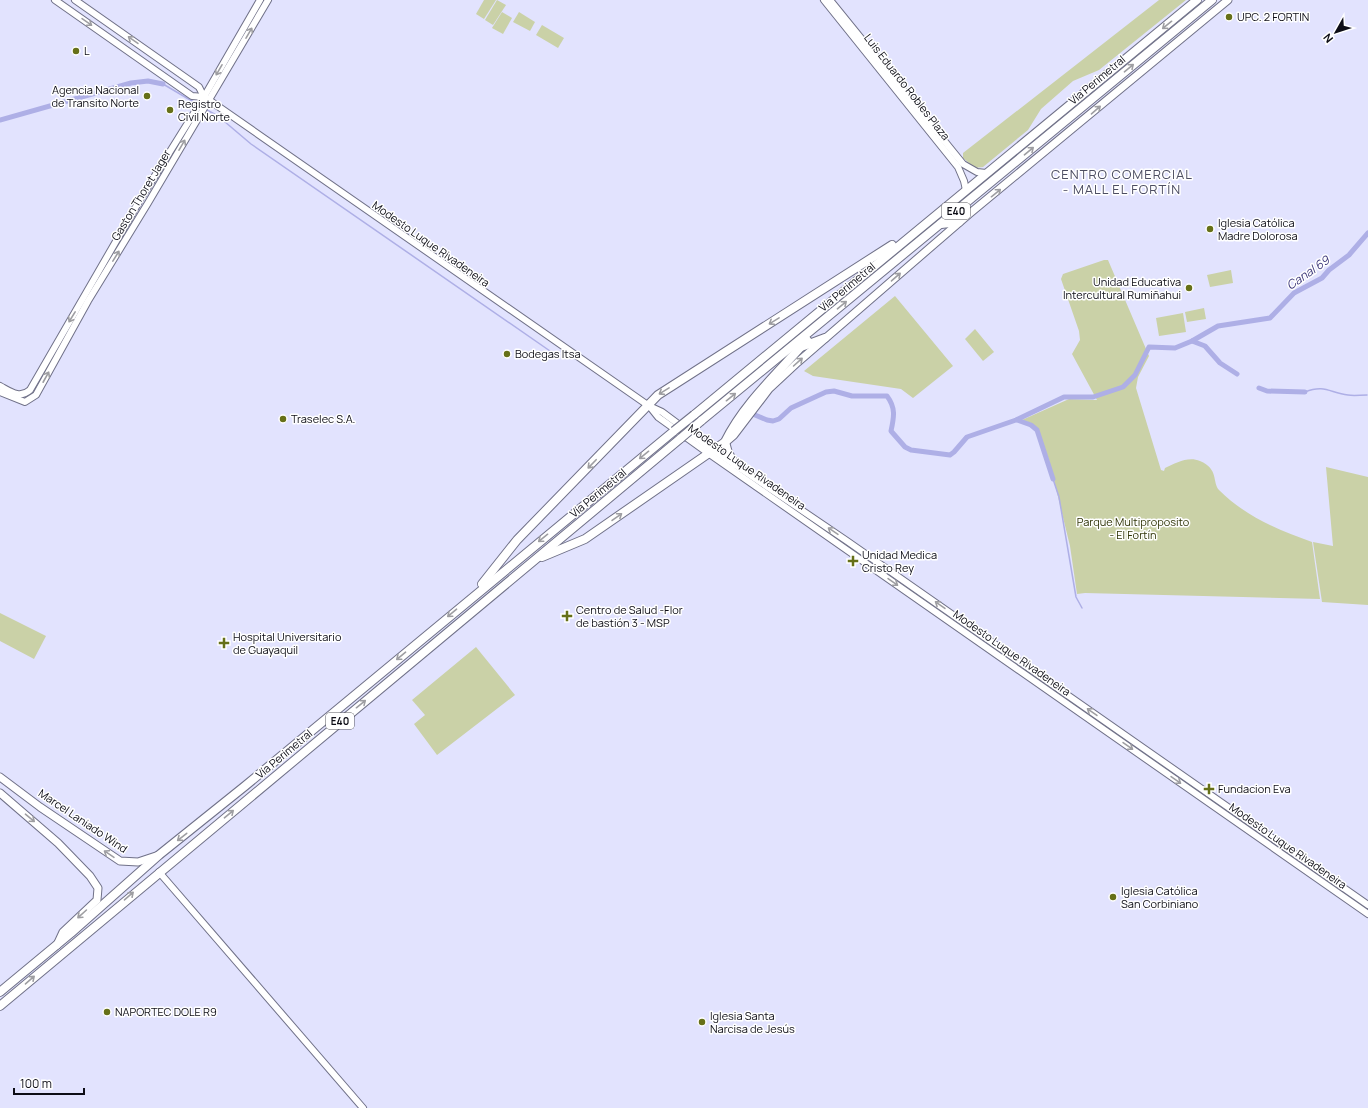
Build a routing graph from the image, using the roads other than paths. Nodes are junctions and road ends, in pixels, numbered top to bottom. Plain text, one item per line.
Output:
1 (55, 0) edge
2 (75, 0) edge
3 (260, 0) edge
4 (268, 0) edge
5 (824, 0) edge
6 (830, 0) edge
7 (1197, 0) edge
8 (1212, 0) edge
9 (1228, 0) edge
10 (206, 98) junction
11 (986, 173) junction
12 (966, 190) junction
13 (959, 222) junction
14 (941, 224) junction
15 (921, 228) junction
16 (823, 321) junction
17 (65, 328) junction
18 (72, 332) junction
19 (825, 338) junction
20 (801, 347) junction
21 (786, 353) junction
22 (0, 386) edge
23 (0, 392) edge
24 (648, 406) junction
25 (725, 442) junction
26 (711, 451) junction
27 (734, 464) junction
28 (532, 562) junction
29 (473, 596) junction
30 (1164, 763) junction
31 (1154, 765) junction
32 (0, 777) edge
33 (0, 793) edge
34 (1197, 795) junction
35 (1210, 795) junction
36 (159, 855) junction
37 (159, 872) junction
38 (1314, 876) junction
39 (1334, 881) junction
40 (1359, 899) junction
41 (1354, 904) junction
42 (1368, 905) edge
43 (1368, 914) edge
44 (57, 945) junction
45 (0, 992) edge
46 (0, 1006) edge
47 (363, 1108) edge

1 -> 10 street, Modesto Luque Rivadeneira
10 -> 2 street, Modesto Luque Rivadeneira
3 -> 10 street, Gaston Thoret Jager
10 -> 4 street, Gaston Thoret Jager
5 - 12 street, Luis Eduardo Robles Plaza
6 - 11 street, Luis Eduardo Robles Plaza
7 -> 11 highway, Vía Perimetral / E40
14 -> 8 highway, Vía Perimetral / E40
13 -> 9 main road, Vía Perimetral
10 -> 17 street, Gaston Thoret Jager
18 -> 10 street, Gaston Thoret Jager
10 - 24 street, Modesto Luque Rivadeneira
11 - 12 highway, Vía Perimetral / E40
12 - 15 highway, Vía Perimetral / E40
13 - 14 highway
19 -> 13 main road, Vía Perimetral
16 -> 14 highway, Vía Perimetral / E40
15 -> 24 highway
15 -> 29 highway, Vía Perimetral / E40, bridge
16 - 20 highway
16 - 21 highway, Vía Perimetral / E40
17 - 18 street
17 - 22 street, Gaston Thoret Jager
23 -> 18 street, Gaston Thoret Jager
19 - 20 highway
25 -> 19 main road, Vía Perimetral
20 - 21 highway
20 - 25 highway
28 -> 21 highway, Vía Perimetral / E40, bridge
24 - 26 street, Modesto Luque Rivadeneira
24 -> 29 highway
25 - 26 highway
25 - 27 highway
26 - 27 street, Modesto Luque Rivadeneira
28 -> 26 highway
26 -> 31 street, Modesto Luque Rivadeneira
30 -> 27 street, Modesto Luque Rivadeneira
37 -> 28 highway, Vía Perimetral / E40
29 -> 36 highway, Vía Perimetral / E40
30 - 31 street
30 - 35 street, Modesto Luque Rivadeneira
31 -> 34 street, Modesto Luque Rivadeneira
36 -> 32 main road, Marcel Laniado Wind
33 -> 44 main road
34 - 35 street
34 - 38 street, Modesto Luque Rivadeneira
35 - 39 street, Modesto Luque Rivadeneira
36 - 44 highway, Vía Perimetral / E40
46 -> 37 highway, Vía Perimetral / E40
37 - 47 street
38 - 39 street
38 - 41 street, Modesto Luque Rivadeneira
39 - 40 street, Modesto Luque Rivadeneira
40 - 41 street
40 - 42 street, Modesto Luque Rivadeneira
41 - 43 street, Modesto Luque Rivadeneira
44 - 45 highway, Vía Perimetral / E40

